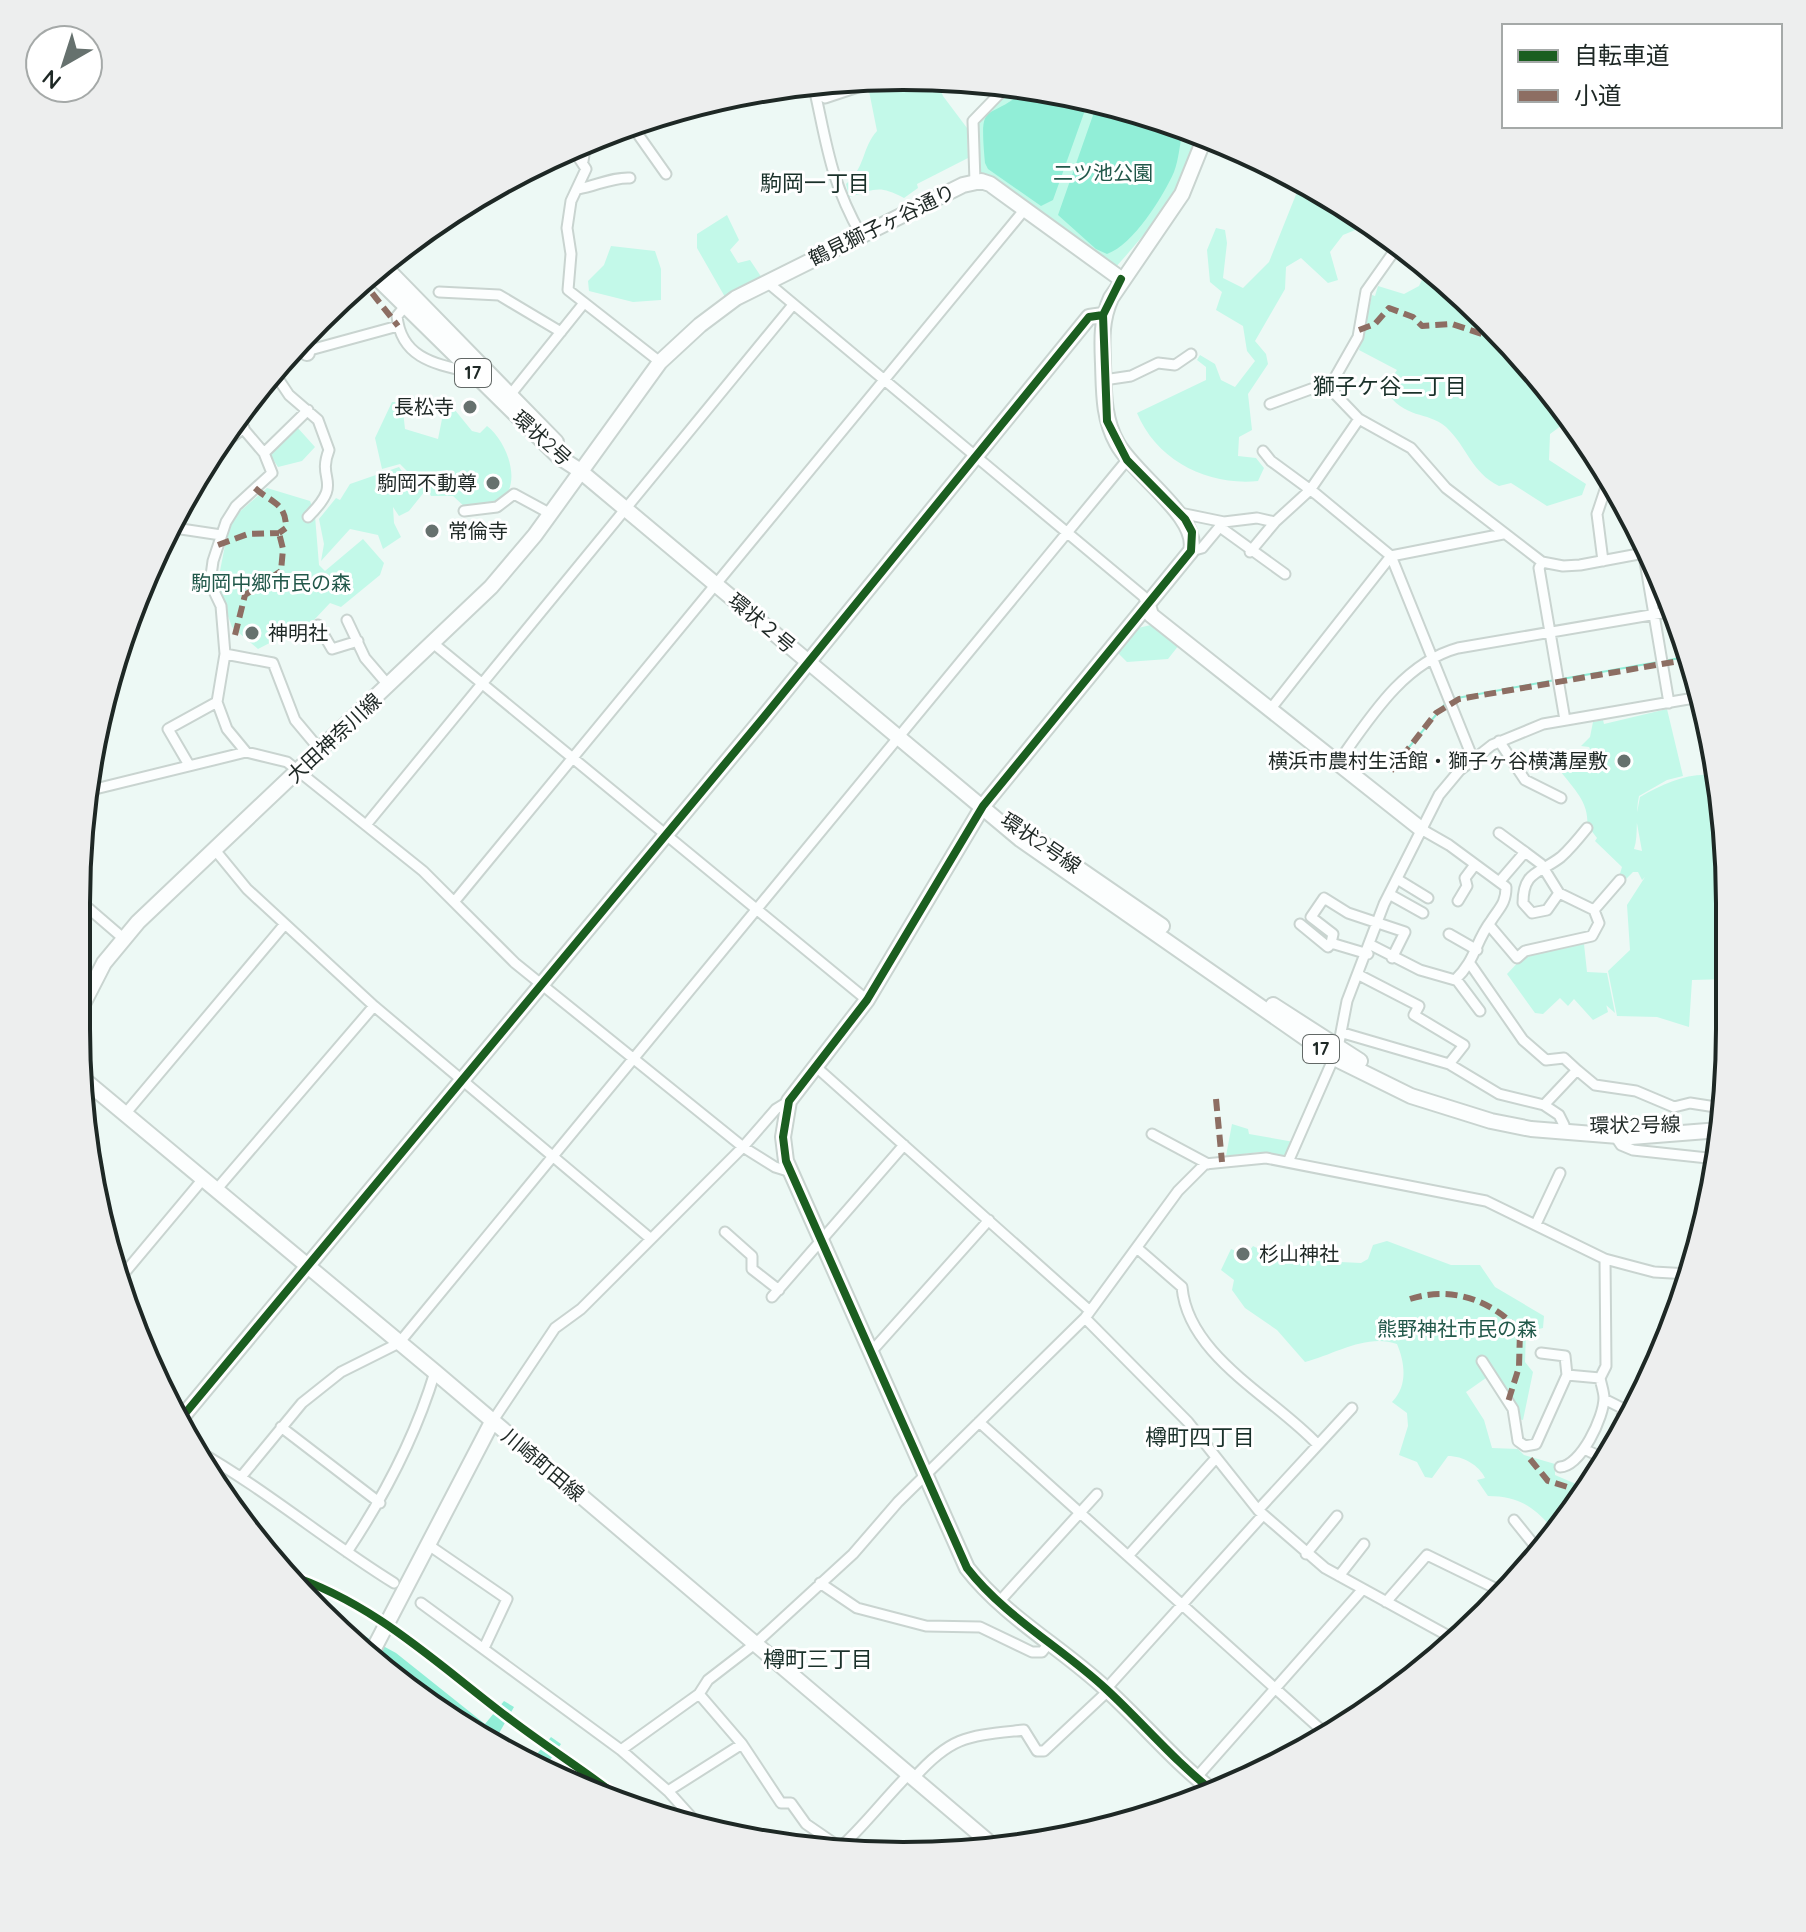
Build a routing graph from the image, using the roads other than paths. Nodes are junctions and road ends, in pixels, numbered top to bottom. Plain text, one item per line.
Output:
1 (815, 95) edge
2 (997, 96) edge
3 (638, 134) edge
4 (1201, 147) edge
5 (584, 156) edge
6 (580, 157) edge
7 (583, 161) junction
8 (666, 174) dead end
9 (630, 178) dead end
10 (975, 182) junction
11 (578, 189) junction
12 (1025, 209) junction
13 (861, 235) junction
14 (1392, 254) edge
15 (389, 274) edge
16 (1121, 279) junction
17 (382, 280) edge
18 (767, 282) junction
19 (439, 292) dead end
20 (410, 301) junction
21 (584, 303) junction
22 (792, 306) junction
23 (1103, 315) junction
24 (398, 326) junction
25 (561, 332) junction
26 (310, 347) edge
27 (1191, 354) dead end
28 (660, 362) junction
29 (472, 373) junction
30 (1104, 380) junction
31 (280, 381) edge
32 (883, 381) junction
33 (1333, 381) junction
34 (511, 394) junction
35 (1270, 404) dead end
36 (308, 410) junction
37 (1359, 419) junction
38 (244, 428) edge
39 (1263, 451) dead end
40 (264, 453) junction
41 (975, 457) junction
42 (1127, 460) junction
43 (579, 470) junction
44 (1310, 490) junction
45 (1604, 492) edge
46 (625, 508) junction
47 (464, 511) dead end
48 (549, 513) junction
49 (1180, 513) junction
50 (308, 517) dead end
51 (1275, 522) junction
52 (1222, 524) junction
53 (181, 529) edge
54 (1068, 532) junction
55 (1503, 534) junction
56 (221, 535) junction
57 (1191, 551) junction
58 (1250, 552) junction
59 (1637, 554) edge
60 (1391, 556) junction
61 (1603, 561) junction
62 (1542, 562) junction
63 (1285, 574) dead end
64 (1648, 579) edge
65 (717, 585) junction
66 (1148, 605) junction
67 (1662, 614) edge
68 (1654, 616) junction
69 (347, 620) dead end
70 (318, 625) dead end
71 (1551, 633) junction
72 (358, 641) junction
73 (434, 644) junction
74 (225, 654) junction
75 (1432, 658) junction
76 (808, 661) junction
77 (482, 683) junction
78 (389, 686) junction
79 (1689, 699) edge
80 (217, 702) junction
81 (1669, 703) junction
82 (1269, 711) junction
83 (1565, 720) junction
84 (900, 737) junction
85 (1499, 741) junction
86 (321, 751) junction
87 (246, 752) junction
88 (573, 758) junction
89 (1473, 759) junction
90 (1337, 764) junction
91 (189, 765) junction
92 (298, 772) junction
93 (98, 791) edge
94 (1561, 798) dead end
95 (983, 806) junction
96 (366, 825) junction
97 (1587, 828) dead end
98 (1421, 829) junction
99 (1499, 833) dead end
100 (666, 834) junction
101 (215, 850) junction
102 (1525, 852) junction
103 (1474, 866) junction
104 (1543, 869) junction
105 (1397, 879) junction
106 (1620, 880) dead end
107 (1500, 881) junction
108 (1559, 893) junction
109 (1389, 894) junction
110 (1428, 898) dead end
111 (1458, 901) dead end
112 (454, 902) junction
113 (758, 909) junction
114 (90, 910) edge
115 (1594, 910) junction
116 (1423, 913) dead end
117 (1378, 923) junction
118 (285, 924) junction
119 (1300, 924) dead end
120 (1489, 925) junction
121 (1449, 934) dead end
122 (123, 938) junction
123 (1331, 943) junction
124 (1369, 950) junction
125 (1477, 950) junction
126 (1392, 958) junction
127 (1471, 965) junction
128 (1359, 975) junction
129 (1456, 979) junction
130 (544, 983) junction
131 (90, 990) edge
132 (867, 1000) junction
133 (374, 1006) junction
134 (1480, 1011) dead end
135 (1343, 1033) junction
136 (1336, 1053) junction
137 (636, 1058) junction
138 (1449, 1064) junction
139 (815, 1066) junction
140 (1577, 1070) junction
141 (461, 1081) junction
142 (92, 1087) edge
143 (789, 1101) junction
144 (1544, 1105) junction
145 (1712, 1106) edge
146 (125, 1114) junction
147 (1710, 1121) edge
148 (1564, 1125) junction
149 (1614, 1132) junction
150 (1709, 1132) edge
151 (1152, 1134) dead end
152 (904, 1145) junction
153 (743, 1147) junction
154 (553, 1158) junction
155 (1705, 1158) edge
156 (1288, 1162) junction
157 (1208, 1164) junction
158 (791, 1172) junction
159 (1560, 1173) dead end
160 (203, 1179) junction
161 (216, 1190) junction
162 (989, 1220) junction
163 (1536, 1224) junction
164 (725, 1232) dead end
165 (651, 1239) junction
166 (821, 1239) junction
167 (1137, 1248) junction
168 (1605, 1259) junction
169 (307, 1267) junction
170 (127, 1270) edge
171 (1678, 1273) edge
172 (1087, 1315) junction
173 (399, 1343) junction
174 (871, 1352) junction
175 (1541, 1353) dead end
176 (1482, 1361) dead end
177 (435, 1372) junction
178 (1567, 1375) junction
179 (1600, 1378) junction
180 (1604, 1399) junction
181 (1352, 1408) dead end
182 (1622, 1408) edge
183 (186, 1412) edge
184 (492, 1422) junction
185 (979, 1422) junction
186 (281, 1427) junction
187 (1317, 1444) junction
188 (1584, 1449) junction
189 (1596, 1454) edge
190 (1216, 1458) junction
191 (215, 1461) edge
192 (1560, 1467) dead end
193 (241, 1477) junction
194 (924, 1478) junction
195 (1097, 1494) dead end
196 (380, 1503) junction
197 (1260, 1512) junction
198 (1080, 1513) junction
199 (1337, 1516) dead end
200 (1514, 1520) dead end
201 (1532, 1543) edge
202 (1364, 1544) dead end
203 (430, 1546) junction
204 (347, 1552) junction
205 (1306, 1554) junction
206 (1128, 1556) junction
207 (1339, 1576) junction
208 (820, 1583) junction
209 (400, 1586) junction
210 (1493, 1587) edge
211 (1363, 1589) junction
212 (1386, 1602) junction
213 (421, 1603) dead end
214 (998, 1603) junction
215 (1183, 1605) junction
216 (1445, 1634) edge
217 (756, 1643) junction
218 (1049, 1643) junction
219 (375, 1647) edge
220 (484, 1648) junction
221 (1275, 1689) junction
222 (1107, 1690) junction
223 (699, 1694) junction
224 (1319, 1728) edge
225 (742, 1744) junction
226 (621, 1750) junction
227 (912, 1776) junction
228 (1196, 1778) junction
229 (1204, 1784) edge
230 (668, 1791) junction
231 (687, 1812) edge
232 (983, 1837) edge
233 (825, 1838) edge
234 (853, 1840) edge

1 - 13 street
2 - 10 street
3 - 8 street
4 - 16 main road
5 - 7 street
6 - 7 street
7 - 11 street
9 - 11 street
10 - 12 main road, 鶴見獅子ヶ谷通り
10 - 13 main road, 鶴見獅子ヶ谷通り
11 - 21 street
12 - 16 main road, 鶴見獅子ヶ谷通り
12 - 32 street
13 - 18 main road, 鶴見獅子ヶ谷通り
14 - 33 street
15 - 20 main road, 環状2号 / 17
16 - 23 main road
17 - 20 main road, 環状2号 / 17
18 - 22 street
18 - 28 main road, 鶴見獅子ヶ谷通り
19 - 25 street
20 - 24 street
20 - 29 main road, 環状2号 / 17
20 - 34 main road, 環状2号 / 17
21 - 25 street
21 - 28 street
22 - 32 street
22 - 46 street
23 - 30 main road
23 - 41 main road
24 - 26 street
24 - 29 street
25 - 34 street
27 - 30 street
28 - 43 main road, 鶴見獅子ヶ谷通り
29 - 43 main road, 環状2号 / 17
30 - 42 main road
31 - 36 street
32 - 41 street
32 - 65 street
33 - 35 street
33 - 37 street
34 - 43 main road, 環状2号 / 17
36 - 40 street
36 - 50 street
37 - 44 street
37 - 55 street
38 - 40 street
39 - 44 street
40 - 56 street
41 - 54 street
41 - 76 main road
42 - 49 main road
42 - 54 street
43 - 46 main road, 環状２号 / 17
43 - 48 main road, 大田神奈川線
44 - 51 street
44 - 60 street
45 - 61 street
46 - 65 main road, 環状２号 / 17
46 - 77 street
47 - 48 street
48 - 73 main road, 大田神奈川線
49 - 52 street
49 - 57 main road
51 - 52 street
51 - 58 street
52 - 57 street
52 - 58 street
53 - 56 street
54 - 66 street
54 - 84 street
55 - 60 street
55 - 62 street
56 - 74 street
57 - 66 main road
58 - 63 street
59 - 61 street
60 - 75 street
60 - 82 street
61 - 62 street
62 - 71 street
64 - 68 street
65 - 76 main road, 環状２号 / 17
65 - 88 street
66 - 82 main road
66 - 95 main road
67 - 68 street
68 - 71 street
68 - 81 street
69 - 72 street
70 - 72 street
71 - 75 street
71 - 83 street
72 - 78 street
73 - 77 street
73 - 78 main road, 大田神奈川線
74 - 80 street
74 - 86 street
75 - 89 street
75 - 90 street
76 - 84 main road, 環状２号 / 17
76 - 100 main road
77 - 88 street
77 - 96 street
78 - 86 main road, 大田神奈川線
79 - 81 street
80 - 87 street
80 - 91 street
81 - 83 street
82 - 90 main road
83 - 85 street
84 - 95 main road, 環状２号 / 17
84 - 113 street
85 - 89 street
85 - 94 street
86 - 92 main road, 大田神奈川線
87 - 91 street
87 - 92 street
88 - 100 street
88 - 112 street
89 - 98 street
90 - 98 main road
91 - 93 street
92 - 96 street
92 - 101 main road, 大田神奈川線
95 - 132 main road
95 - 136 main road, 環状2号線 / 17
96 - 112 street
97 - 104 street
98 - 103 street
98 - 105 street
99 - 102 street
100 - 113 street
100 - 130 main road
101 - 118 street
101 - 122 main road, 大田神奈川線
102 - 104 street
102 - 107 street
103 - 107 street
103 - 111 street
104 - 108 street
104 - 108 street
105 - 109 street
105 - 110 street
106 - 115 street
107 - 120 street
108 - 115 street
109 - 116 street
109 - 117 street
112 - 130 street
113 - 132 street
113 - 137 street
114 - 122 street
115 - 120 street
117 - 123 street
117 - 124 street
117 - 126 street
118 - 133 street
118 - 146 street
119 - 123 street
120 - 125 street
121 - 125 street
122 - 131 main road, 大田神奈川線
123 - 124 street
124 - 126 street
124 - 128 street
125 - 127 street
126 - 129 street
127 - 129 street
127 - 140 street
128 - 135 street
128 - 138 street
129 - 134 street
130 - 137 street
130 - 141 main road
132 - 139 main road
133 - 141 street
133 - 161 street
135 - 136 street
135 - 138 street
136 - 148 main road, 環状2号線 / 17
136 - 149 main road, 環状2号線 / 17
136 - 156 street
137 - 153 street
137 - 154 street
138 - 144 street
139 - 143 main road
139 - 152 street
140 - 144 street
140 - 145 street
141 - 154 street
141 - 169 main road
142 - 146 main road, 川崎町田線
143 - 153 street
143 - 158 main road
144 - 148 street
146 - 160 main road, 川崎町田線
147 - 149 main road, 環状2号線 / 17
148 - 149 main road, 環状2号線 / 17
149 - 150 main road, 環状2号線 / 17
149 - 155 street
151 - 157 street
152 - 162 street
152 - 166 street
153 - 158 street
153 - 165 street
154 - 165 street
154 - 173 street
156 - 157 street
156 - 163 street
157 - 167 street
158 - 166 main road
159 - 163 street
160 - 161 main road, 川崎町田線
160 - 170 street
161 - 169 main road, 川崎町田線
162 - 172 street
162 - 174 street
163 - 168 street
164 - 166 street
165 - 184 street
166 - 174 main road
167 - 172 street
167 - 187 street
168 - 171 street
168 - 179 street
169 - 173 main road, 川崎町田線
169 - 183 main road
172 - 185 street
172 - 190 street
173 - 177 main road, 川崎町田線
173 - 186 street
174 - 194 main road
175 - 178 street
176 - 178 street
177 - 184 main road, 川崎町田線
177 - 196 street
178 - 179 street
179 - 180 street
180 - 182 street
180 - 188 street
181 - 187 street
184 - 203 main road
184 - 217 main road, 川崎町田線
185 - 194 street
185 - 198 street
186 - 193 street
186 - 196 street
187 - 197 street
188 - 189 street
188 - 192 street
190 - 197 street
190 - 206 street
191 - 193 street
193 - 204 street
194 - 208 street
194 - 214 main road
195 - 198 street
196 - 204 street
197 - 205 street
197 - 215 street
198 - 206 street
198 - 214 street
199 - 205 street
200 - 201 street
202 - 207 street
203 - 209 main road
203 - 220 street
204 - 209 street
205 - 207 street
206 - 215 street
207 - 211 street
208 - 217 street
208 - 218 street
209 - 219 main road
210 - 212 street
211 - 212 street
211 - 221 street
212 - 216 street
213 - 220 street
214 - 218 main road
215 - 221 street
215 - 222 street
217 - 223 street
217 - 227 main road, 川崎町田線
218 - 222 main road
220 - 226 street
221 - 224 street
221 - 228 street
222 - 227 street
222 - 228 main road
223 - 225 street
223 - 226 street
225 - 230 street
225 - 233 street
226 - 230 street
227 - 232 main road, 川崎町田線
227 - 234 street
228 - 229 main road
230 - 231 street

